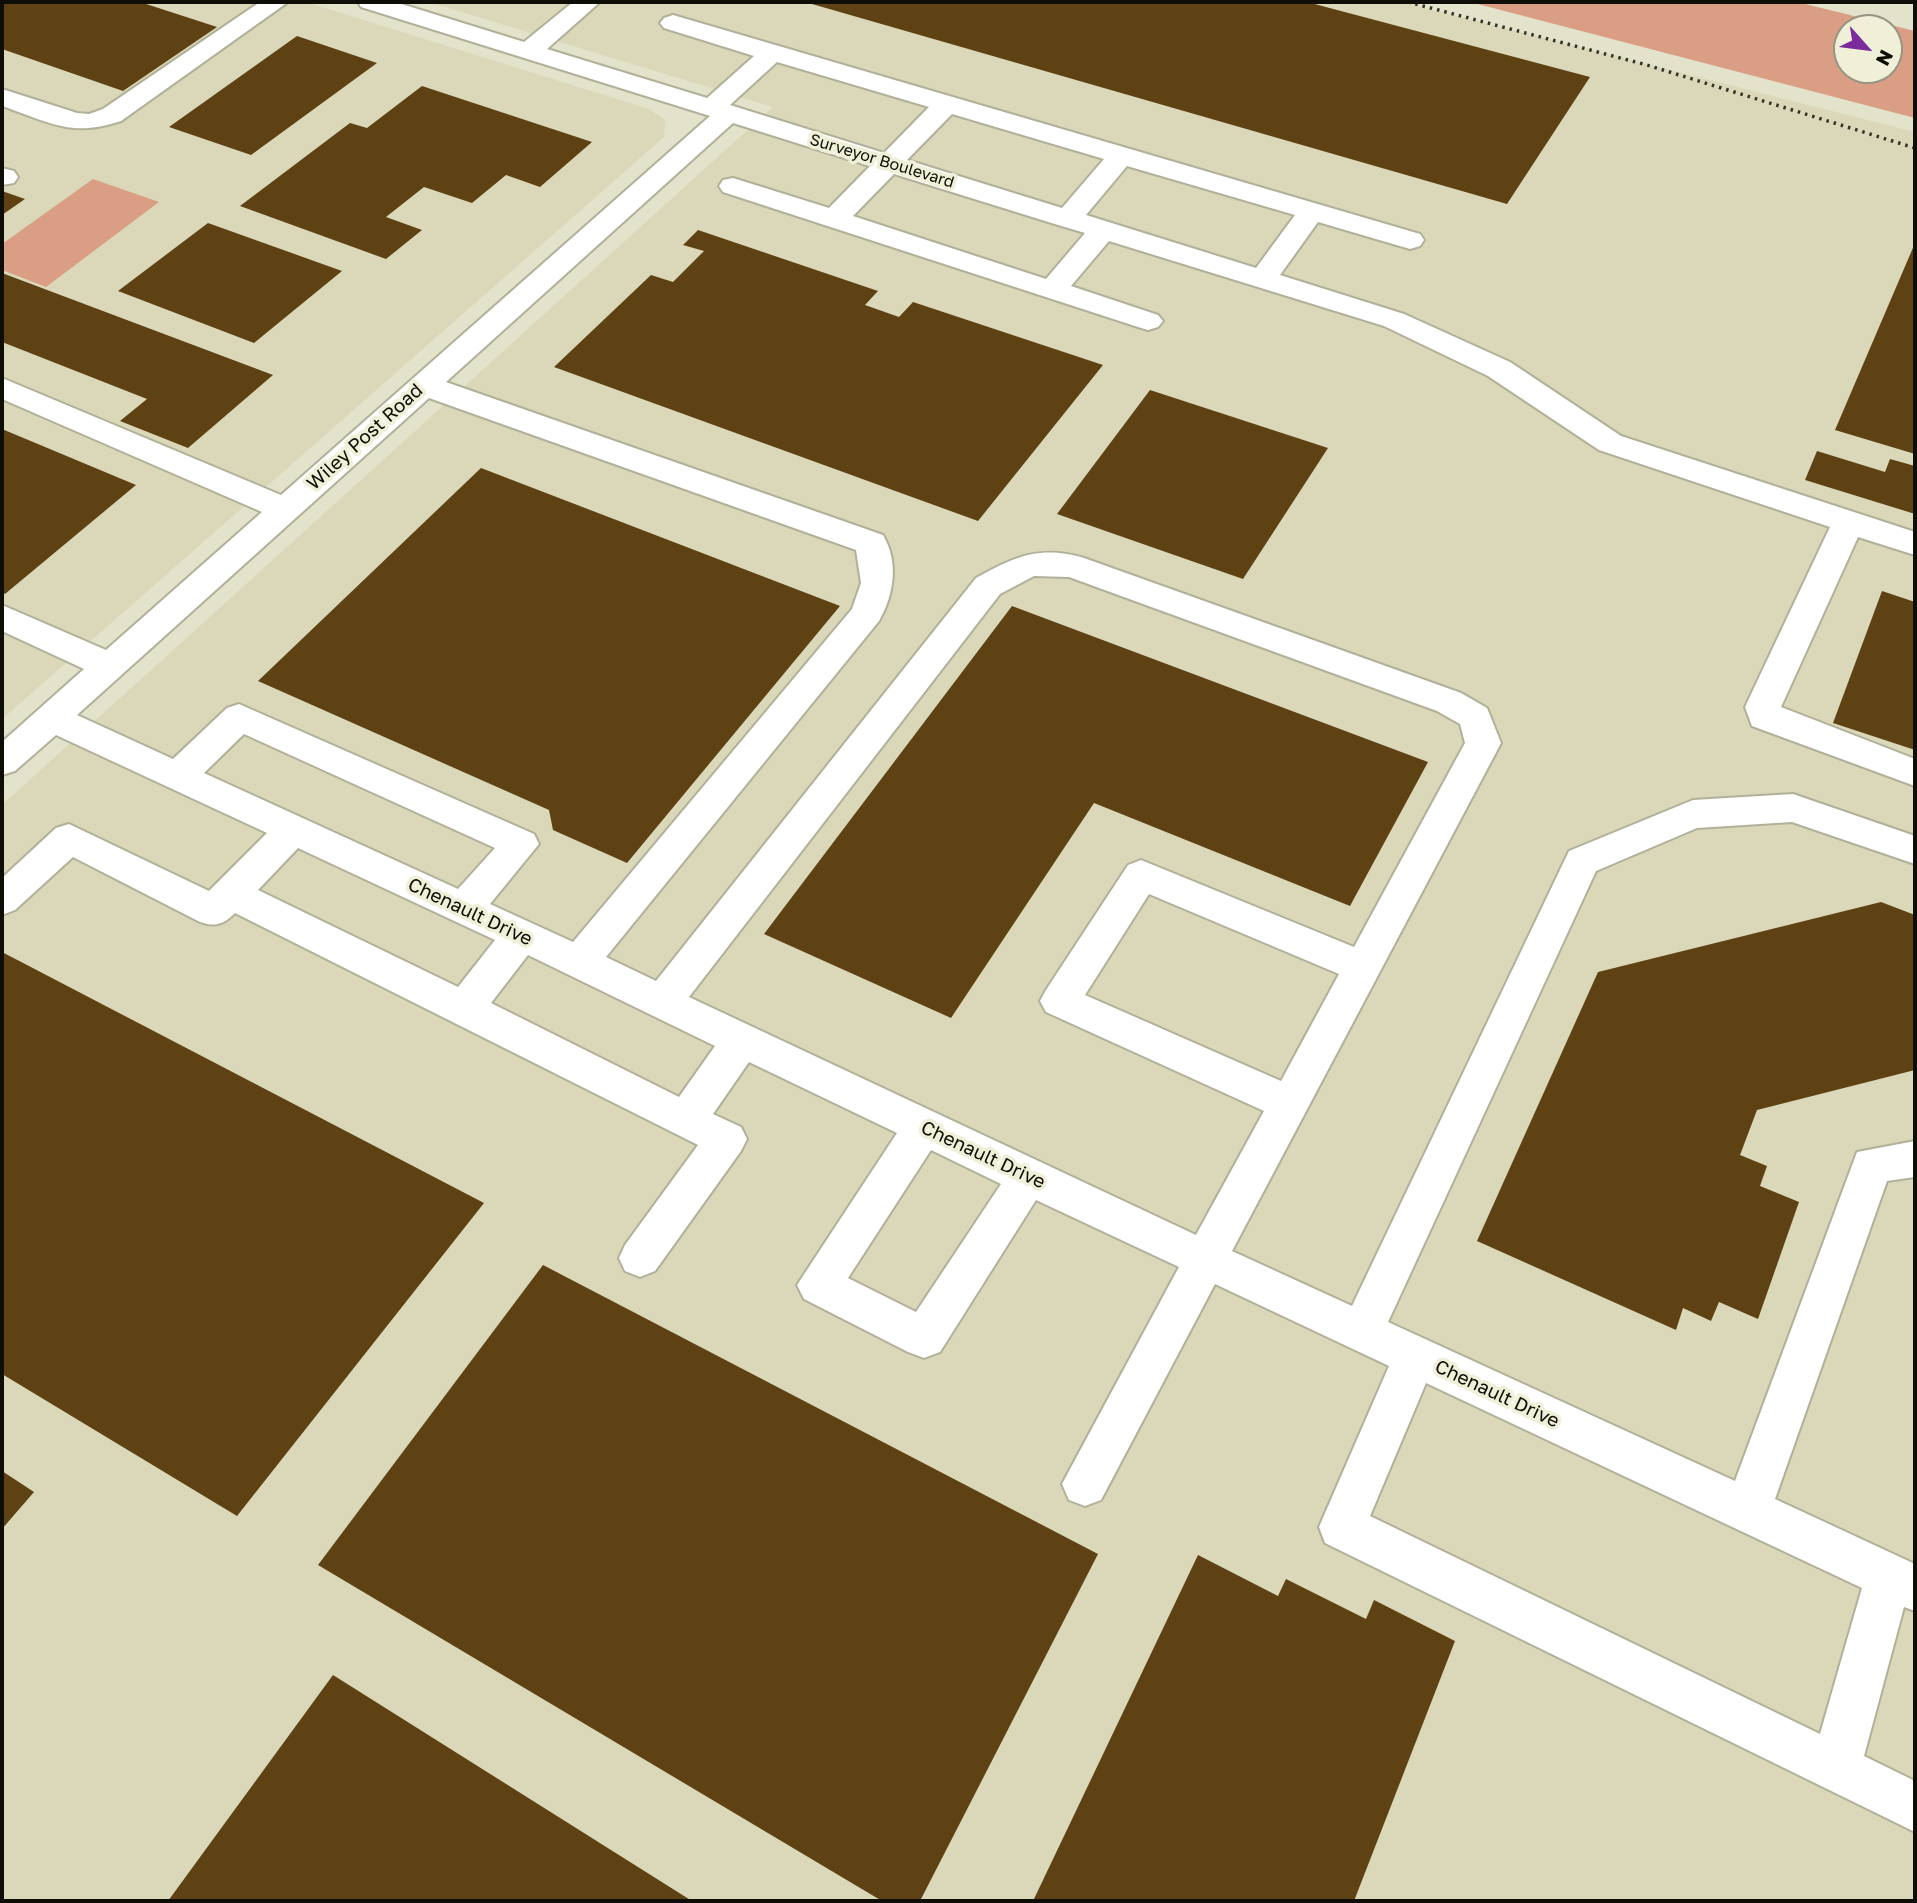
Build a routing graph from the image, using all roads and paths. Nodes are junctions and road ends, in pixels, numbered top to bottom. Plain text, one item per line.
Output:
1 (237, 2) edge
2 (370, 2) edge
3 (575, 4) edge
4 (270, 6) edge
5 (673, 23) dead end
6 (528, 51) junction
7 (772, 52) junction
8 (2, 97) edge
9 (947, 104) junction
10 (720, 111) junction
11 (1121, 156) junction
12 (890, 163) junction
13 (733, 186) dead end
14 (1311, 212) junction
15 (834, 219) junction
16 (1068, 219) junction
17 (1104, 229) junction
18 (1410, 240) dead end
19 (1262, 279) junction
20 (1052, 290) junction
21 (1148, 321) dead end
22 (423, 385) junction
23 (2, 388) edge
24 (284, 509) junction
25 (1848, 523) junction
26 (1915, 544) edge
27 (2, 617) edge
28 (110, 666) junction
29 (52, 718) junction
30 (2, 762) edge
31 (1915, 773) edge
32 (177, 777) junction
33 (294, 830) junction
34 (1915, 850) edge
35 (230, 893) junction
36 (2, 900) edge
37 (463, 909) junction
38 (521, 936) junction
39 (579, 962) junction
40 (1364, 968) junction
41 (662, 1002) junction
42 (464, 1008) junction
43 (741, 1041) junction
44 (1291, 1104) junction
45 (686, 1120) junction
46 (925, 1127) junction
47 (1915, 1159) edge
48 (1028, 1177) junction
49 (640, 1258) dead end
50 (1207, 1259) junction
51 (1362, 1331) junction
52 (1416, 1356) junction
53 (1085, 1484) dead end
54 (1748, 1509) junction
55 (1902, 1581) edge
56 (1835, 1769) junction
57 (1915, 1808) edge

1 - 4 street
2 - 6 street, Surveyor Boulevard
3 - 6 street
4 - 8 street
5 - 7 street
6 - 10 street, Surveyor Boulevard
7 - 9 street
7 - 10 street, Wiley Post Road
9 - 11 street
9 - 12 street
10 - 12 street, Surveyor Boulevard
10 - 22 street, Wiley Post Road
11 - 14 street
11 - 16 street
12 - 15 street
12 - 16 street, Surveyor Boulevard
13 - 15 street
14 - 18 street
14 - 19 street
15 - 20 street
16 - 17 street, Surveyor Boulevard
17 - 19 street, Surveyor Boulevard
17 - 20 street
19 - 25 street, Surveyor Boulevard
20 - 21 street
22 - 24 street, Wiley Post Road
22 - 39 street
23 - 24 street
24 - 28 street, Wiley Post Road
25 - 26 street, Surveyor Boulevard
25 - 31 street
27 - 28 street
28 - 29 street, Wiley Post Road
29 - 30 street, Wiley Post Road
29 - 32 street, Chenault Drive
32 - 33 street, Chenault Drive
32 - 37 street
33 - 35 street
33 - 37 street, Chenault Drive
34 - 51 street
35 - 36 street
35 - 42 street
37 - 38 street, Chenault Drive
38 - 39 street, Chenault Drive
38 - 42 street
39 - 41 street, Chenault Drive
40 - 41 street
40 - 44 street
40 - 44 street
41 - 43 street, Chenault Drive
42 - 45 street
43 - 45 street
43 - 46 street, Chenault Drive
44 - 50 street
45 - 49 street
46 - 48 street, Chenault Drive
46 - 48 street
47 - 54 street
48 - 50 street, Chenault Drive
50 - 51 street, Chenault Drive
50 - 53 street
51 - 52 street, Chenault Drive
52 - 54 street, Chenault Drive
52 - 56 street
54 - 55 street, Chenault Drive
55 - 56 street
56 - 57 street

